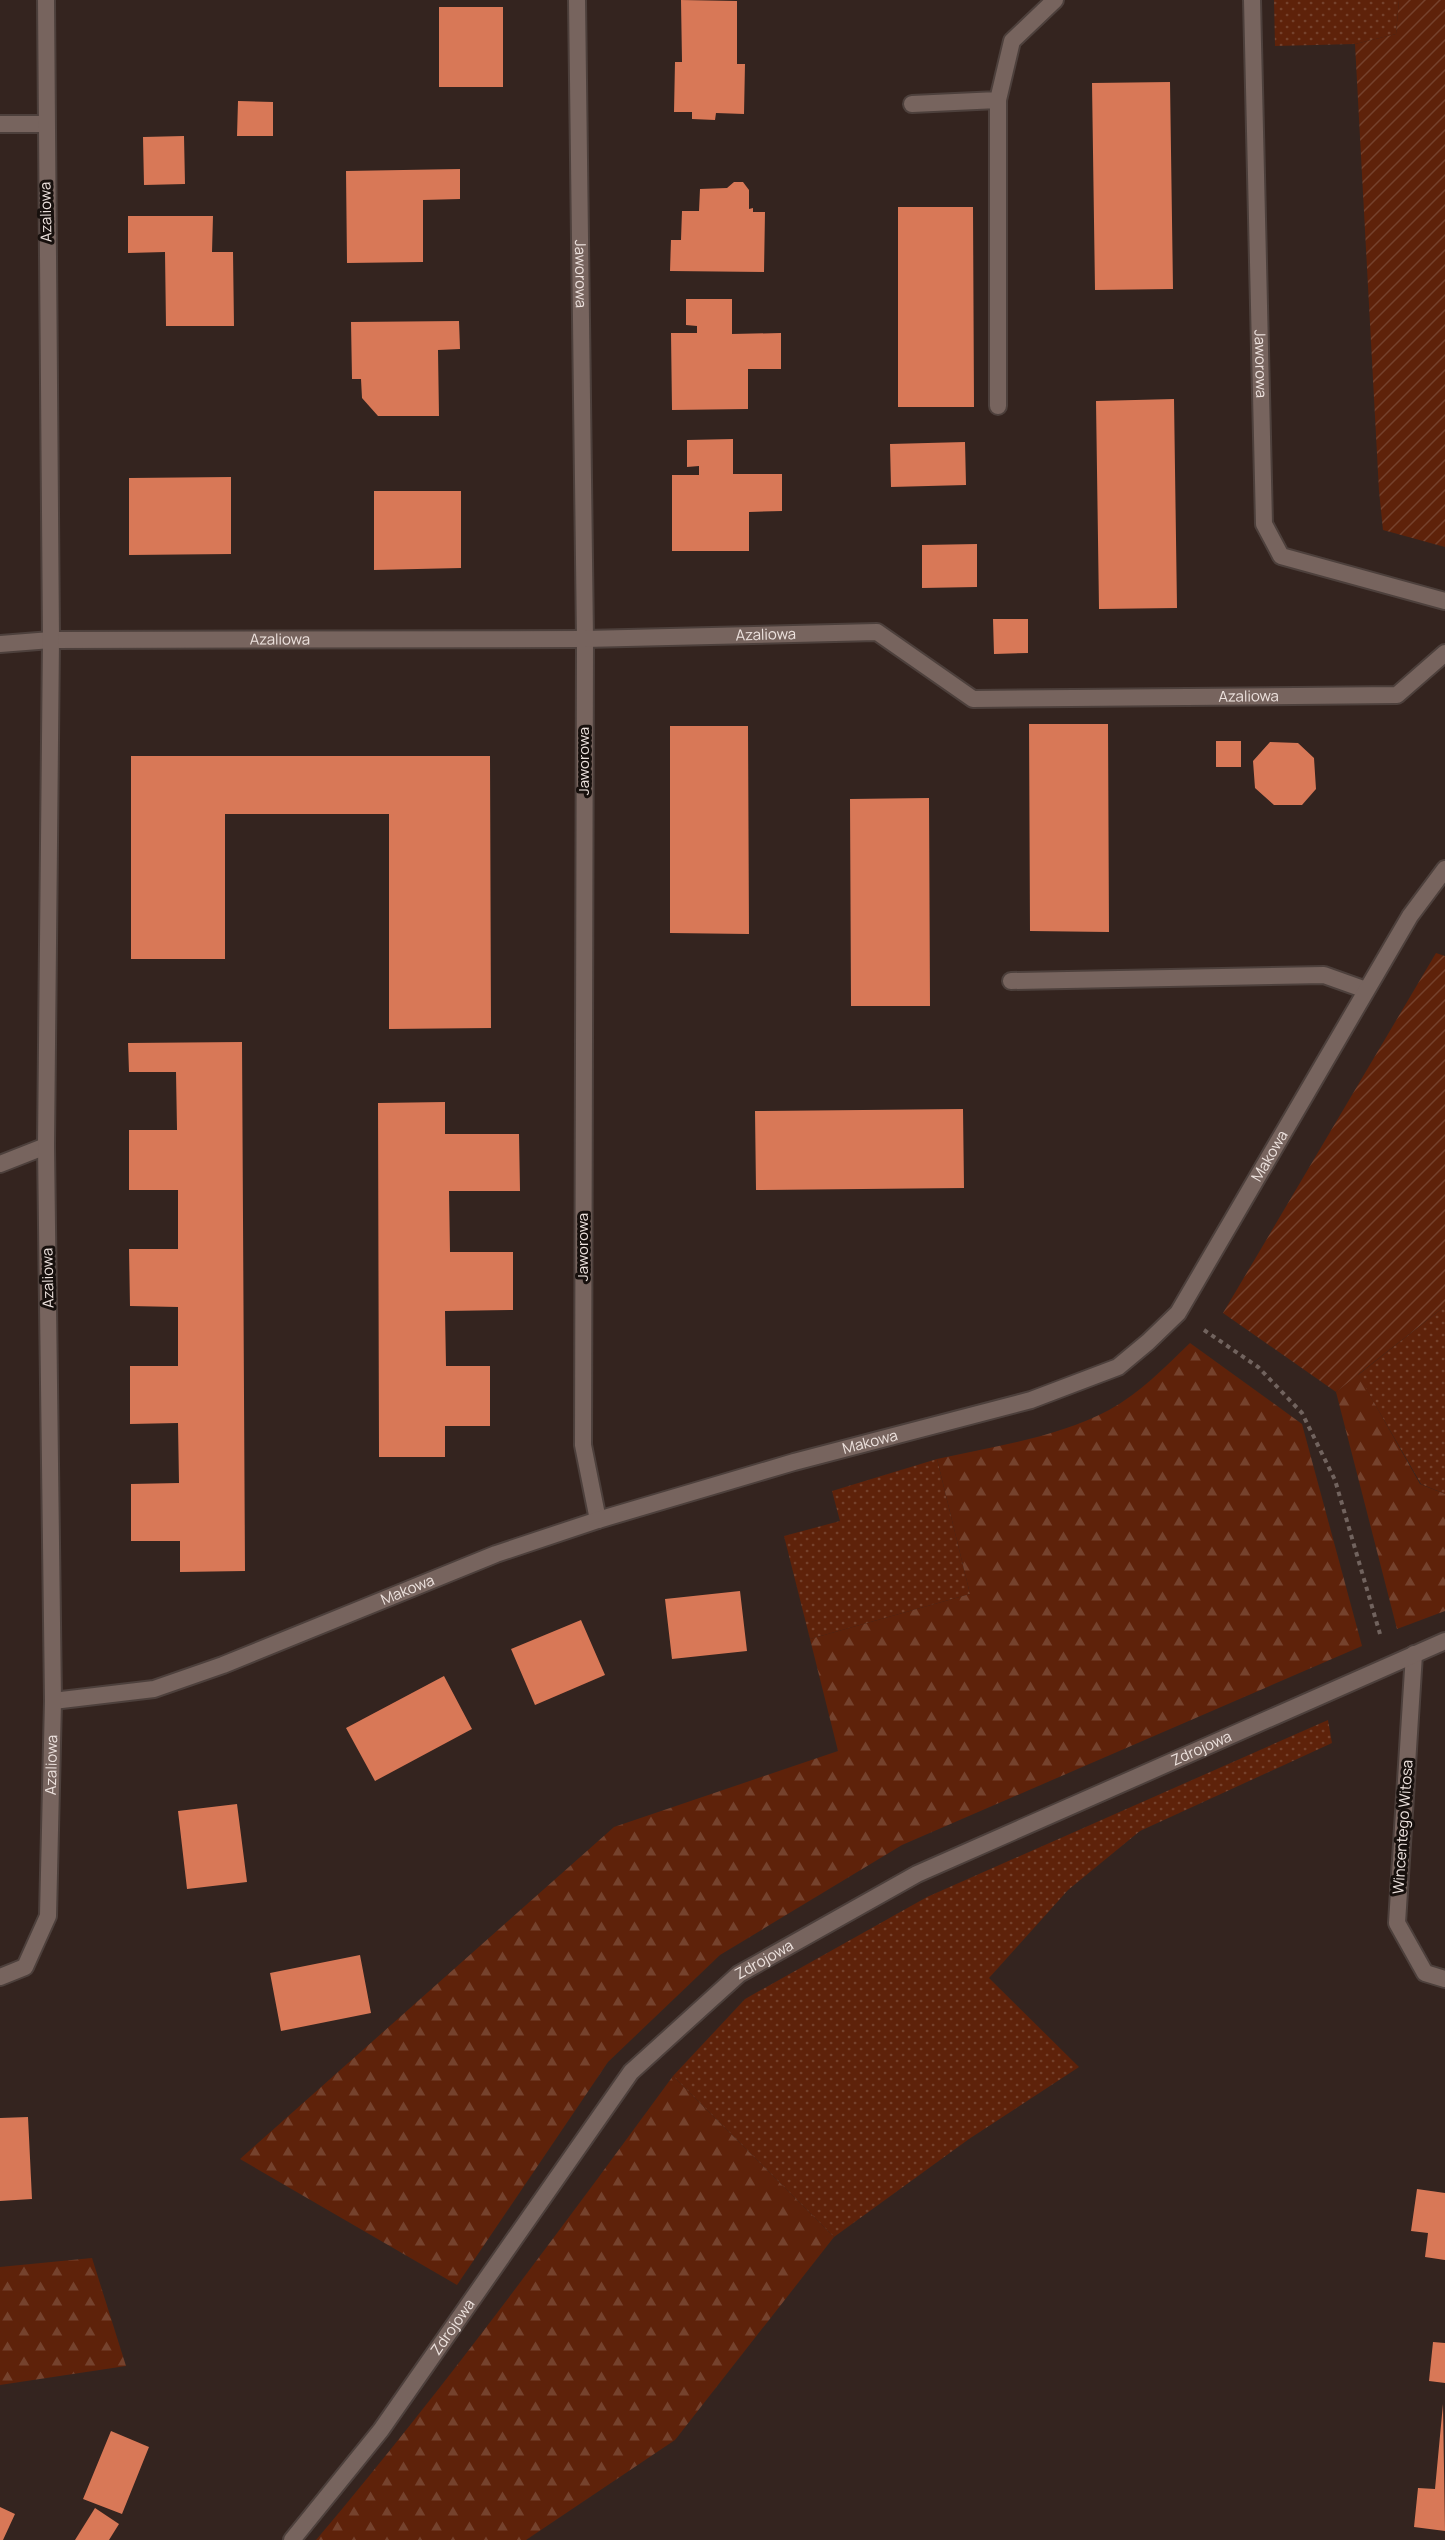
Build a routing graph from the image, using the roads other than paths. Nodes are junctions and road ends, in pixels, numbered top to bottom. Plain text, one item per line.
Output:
1 (46, 0) edge
2 (577, 0) edge
3 (1055, 0) edge
4 (1252, 0) edge
5 (998, 100) junction
6 (912, 104) dead end
7 (0, 124) edge
8 (45, 124) junction
9 (998, 405) dead end
10 (1445, 601) edge
11 (585, 639) junction
12 (51, 640) junction
13 (0, 644) edge
14 (1445, 653) edge
15 (1445, 870) edge
16 (1011, 981) dead end
17 (1366, 990) junction
18 (46, 1146) junction
19 (0, 1164) edge
20 (598, 1520) junction
21 (1445, 1641) edge
22 (1414, 1654) junction
23 (53, 1701) junction
24 (0, 1977) edge
25 (1445, 1979) edge
26 (292, 2540) edge

1 - 8 street, Azaliowa
2 - 11 street, Jaworowa
3 - 5 street
4 - 10 street, Jaworowa
5 - 6 street
5 - 9 street
7 - 8 street
8 - 12 street, Azaliowa
11 - 12 street, Azaliowa
11 - 14 street, Azaliowa
11 - 20 street, Jaworowa
12 - 13 street, Azaliowa
12 - 18 street, Azaliowa
15 - 17 street, Makowa
16 - 17 street
17 - 20 street, Makowa
18 - 19 street
18 - 23 street, Azaliowa
20 - 23 street, Makowa
21 - 22 street, Zdrojowa
22 - 25 street, Wincentego Witosa
22 - 26 street, Zdrojowa
23 - 24 street, Azaliowa

